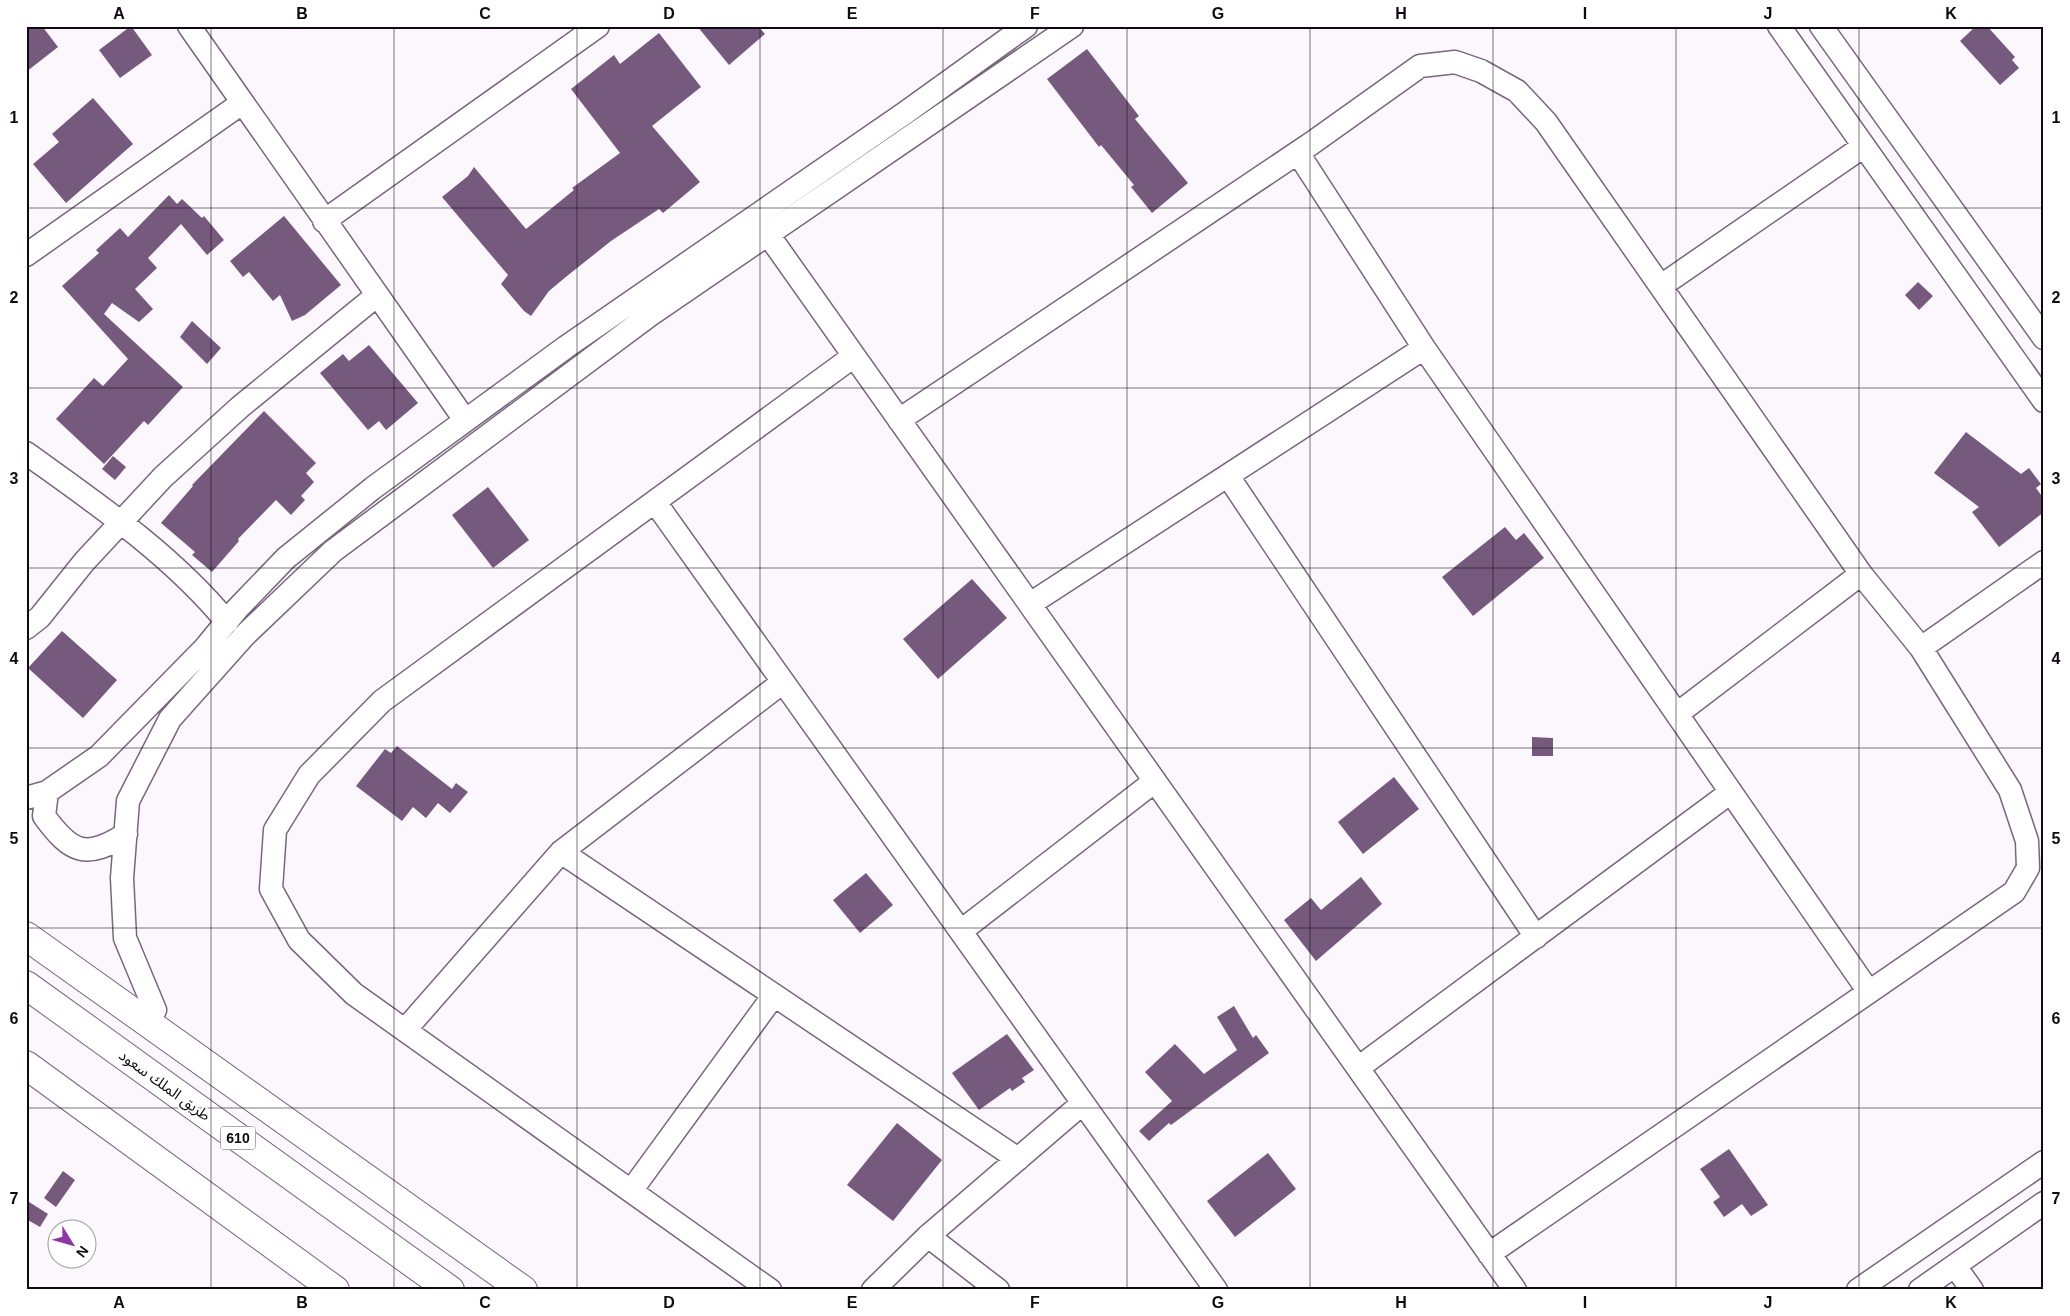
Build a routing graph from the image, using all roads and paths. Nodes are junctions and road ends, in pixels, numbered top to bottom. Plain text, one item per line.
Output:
1 (189, 26) edge
2 (598, 26) edge
3 (1026, 26) edge
4 (1072, 26) edge
5 (1779, 26) edge
6 (1821, 26) edge
7 (242, 103) junction
8 (1864, 146) junction
9 (1298, 152) junction
10 (324, 221) junction
11 (767, 233) junction
12 (29, 248) edge
13 (1661, 286) junction
14 (376, 296) junction
15 (2044, 338) edge
16 (1424, 348) junction
17 (854, 356) junction
18 (2044, 401) edge
19 (466, 420) junction
20 (899, 420) junction
21 (26, 453) edge
22 (1228, 476) junction
23 (654, 502) junction
24 (122, 521) junction
25 (2044, 562) edge
26 (1861, 574) junction
27 (1030, 604) junction
28 (227, 622) junction
29 (26, 628) edge
30 (1921, 648) junction
31 (783, 682) junction
32 (1677, 714) junction
33 (1155, 781) junction
34 (1731, 792) junction
35 (37, 795) edge
36 (126, 834) junction
37 (561, 852) junction
38 (961, 932) junction
39 (26, 936) edge
40 (1536, 937) junction
41 (26, 985) edge
42 (1869, 992) junction
43 (774, 995) junction
44 (155, 1010) dead end
45 (405, 1030) junction
46 (26, 1065) edge
47 (1358, 1068) junction
48 (1083, 1103) junction
49 (1018, 1159) junction
50 (2044, 1162) edge
51 (631, 1191) junction
52 (2044, 1203) edge
53 (928, 1236) junction
54 (1490, 1254) junction
55 (1955, 1266) junction
56 (335, 1290) edge
57 (450, 1290) edge
58 (523, 1290) edge
59 (770, 1290) edge
60 (873, 1290) edge
61 (998, 1290) edge
62 (1216, 1290) edge
63 (1515, 1290) edge
64 (1858, 1290) edge
65 (1920, 1290) edge
66 (1972, 1290) edge

1 - 7 street
2 - 10 street
3 - 19 street
4 - 11 street
5 - 8 street
6 - 15 street
7 - 10 street
7 - 12 street
8 - 13 street
8 - 18 street
9 - 13 street
9 - 16 street
9 - 20 street
10 - 14 street
11 - 17 street
11 - 36 street
13 - 26 street
14 - 19 street
14 - 24 street
16 - 22 street
16 - 32 street
17 - 20 street
17 - 23 street
19 - 28 street
20 - 27 street
21 - 24 street
22 - 27 street
22 - 40 street
23 - 31 street
23 - 45 street
24 - 28 street
24 - 29 street
25 - 30 street
26 - 30 street
26 - 32 street
27 - 33 street
28 - 35 street
30 - 42 street
31 - 37 street
31 - 38 street
32 - 34 street
33 - 38 street
33 - 47 street
34 - 40 street
34 - 42 street
35 - 36 street
36 - 44 street
37 - 43 street
37 - 45 street
38 - 48 street
39 - 58 main road
40 - 47 street
41 - 57 main road, طريق الملك سعود / 610
42 - 54 street
43 - 49 street
43 - 51 street
45 - 51 street
46 - 56 main road
47 - 54 street
48 - 49 street
48 - 62 street
49 - 53 street
50 - 64 street
51 - 59 street
52 - 55 street
53 - 60 street
53 - 61 street
54 - 63 street
55 - 65 street
55 - 66 street

